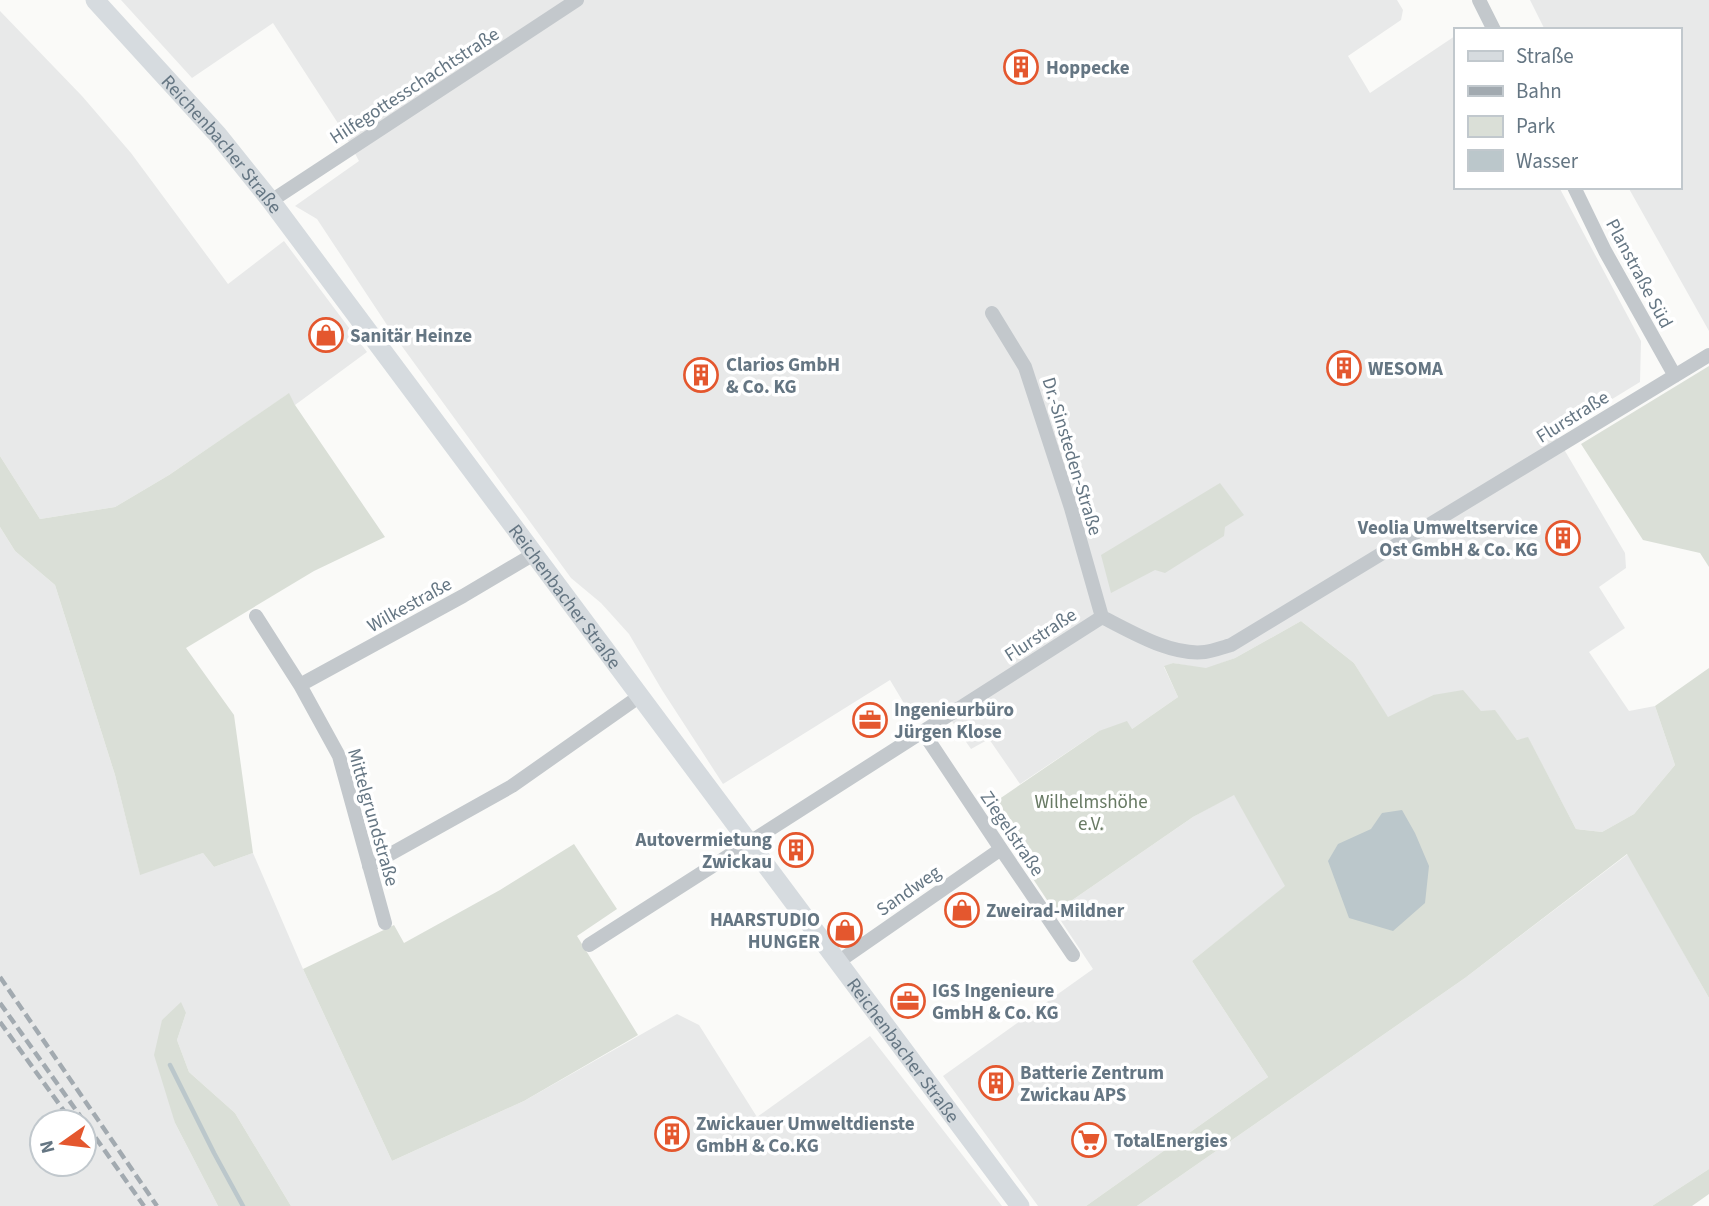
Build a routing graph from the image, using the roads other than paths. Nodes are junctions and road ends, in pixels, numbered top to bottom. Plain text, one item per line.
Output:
1 (95, 0) edge
2 (577, 0) edge
3 (1479, 0) edge
4 (1493, 28) edge
5 (1575, 189) edge
6 (271, 201) junction
7 (992, 313) dead end
8 (1709, 355) edge
9 (1675, 376) junction
10 (534, 554) junction
11 (256, 616) dead end
12 (1102, 617) junction
13 (300, 685) junction
14 (640, 696) junction
15 (923, 732) junction
16 (749, 842) junction
17 (1001, 849) junction
18 (369, 866) junction
19 (384, 923) dead end
20 (589, 945) dead end
21 (1073, 955) dead end
22 (838, 962) junction
23 (1020, 1206) edge

1 - 6 main road, Reichenbacher Straße
2 - 6 street, Hilfegottesschachtstraße
3 - 4 street
5 - 9 street, Planstraße Süd
6 - 10 main road, Reichenbacher Straße
7 - 12 street, Dr.-Sinsteden-Straße
8 - 9 street, Flurstraße
9 - 12 street, Flurstraße
10 - 13 street, Wilkestraße
10 - 14 main road, Reichenbacher Straße
11 - 13 street, Mittelgrundstraße
12 - 15 street, Flurstraße
13 - 18 street, Mittelgrundstraße
14 - 16 main road, Reichenbacher Straße
14 - 18 street
15 - 16 street, Flurstraße
15 - 17 street, Ziegelstraße
16 - 20 street, Flurstraße
16 - 22 main road, Reichenbacher Straße
17 - 21 street, Ziegelstraße
17 - 22 street, Sandweg
18 - 19 street, Mittelgrundstraße
22 - 23 main road, Reichenbacher Straße

